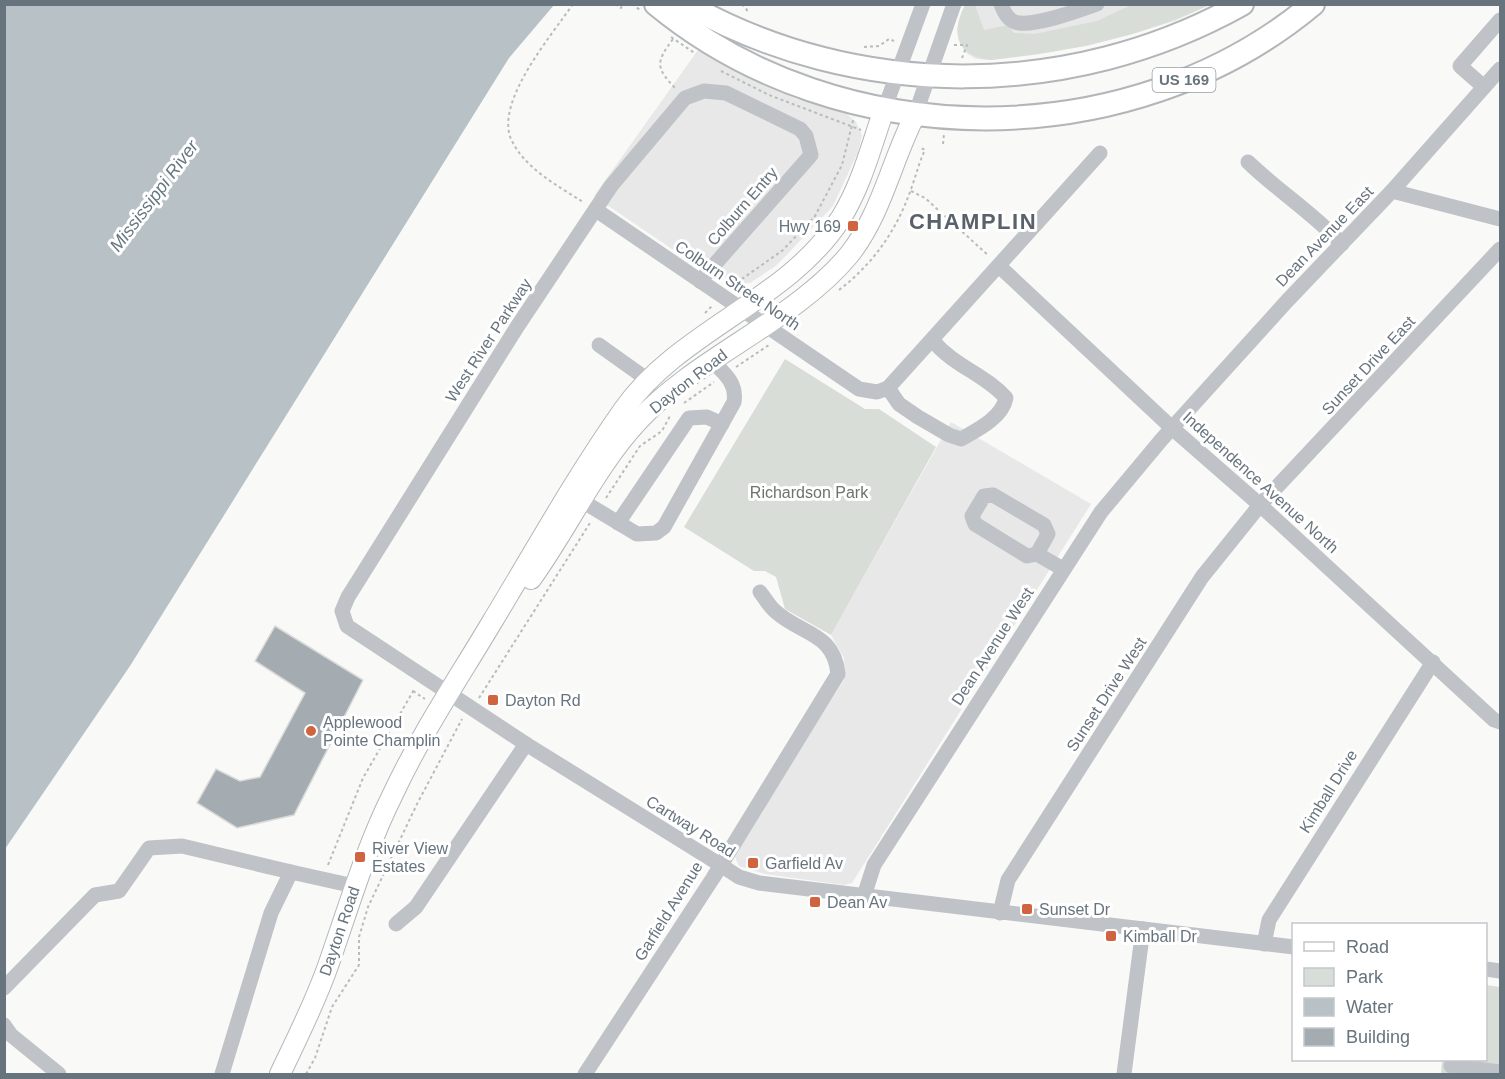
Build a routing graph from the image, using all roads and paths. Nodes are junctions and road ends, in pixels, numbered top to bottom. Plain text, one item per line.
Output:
1 (573, 4) edge
2 (615, 4) edge
3 (623, 4) edge
4 (656, 4) edge
5 (686, 4) edge
6 (742, 4) edge
7 (922, 4) edge
8 (954, 4) edge
9 (1001, 4) edge
10 (1096, 4) edge
11 (1242, 4) edge
12 (1313, 4) edge
13 (1057, 10) edge
14 (750, 19) dead end
15 (1500, 20) edge
16 (673, 39) dead end
17 (889, 39) dead end
18 (855, 46) dead end
19 (715, 65) dead end
20 (1500, 69) edge
21 (897, 74) junction
22 (930, 76) junction
23 (1484, 87) junction
24 (685, 98) junction
25 (884, 110) junction
26 (915, 115) junction
27 (925, 150) dead end
28 (1100, 153) dead end
29 (1248, 162) dead end
30 (911, 191) junction
31 (1392, 191) junction
32 (596, 210) junction
33 (1500, 219) edge
34 (895, 226) dead end
35 (1342, 244) junction
36 (1500, 249) edge
37 (999, 266) junction
38 (699, 280) junction
39 (722, 296) junction
40 (740, 309) junction
41 (765, 325) junction
42 (933, 341) junction
43 (599, 345) dead end
44 (712, 361) junction
45 (648, 380) junction
46 (888, 388) junction
47 (722, 424) junction
48 (1172, 428) junction
49 (575, 498) junction
50 (1260, 505) junction
51 (618, 523) junction
52 (1037, 554) junction
53 (1063, 569) junction
54 (760, 592) dead end
55 (342, 615) joint
56 (1433, 662) junction
57 (421, 675) junction
58 (450, 694) junction
59 (461, 721) dead end
60 (1500, 722) edge
61 (526, 744) junction
62 (719, 864) junction
63 (291, 873) junction
64 (323, 880) junction
65 (354, 886) junction
66 (864, 896) junction
67 (1000, 913) junction
68 (396, 924) dead end
69 (1143, 929) junction
70 (1264, 944) junction
71 (1292, 947) edge
72 (4, 988) edge
73 (4, 1025) edge
74 (1451, 1067) edge
75 (1500, 1072) edge
76 (59, 1074) edge
77 (222, 1074) edge
78 (280, 1074) edge
79 (306, 1074) edge
80 (585, 1074) edge
81 (1124, 1074) edge

1 - 32 path
2 - 3 path
4 - 25 highway, US 169
5 - 21 highway, US 169
6 - 14 path
7 - 21 street
8 - 22 street
9 - 13 street
10 - 13 street
11 - 22 highway, US 169
12 - 26 highway, US 169
15 - 23 street
16 - 24 path
17 - 18 path
19 - 39 path
20 - 23 street, Dean Avenue East
21 - 22 highway, US 169
21 - 25 street
22 - 26 street
23 - 31 street, Dean Avenue East
24 - 32 street, West River Parkway
24 - 38 street, Colburn Entry
25 - 26 highway, US 169
25 - 40 main road, Dayton Road
26 - 41 main road, Dayton Road
27 - 30 path
28 - 37 street
29 - 35 street
30 - 34 path
30 - 37 path
31 - 33 street
31 - 35 street, Dean Avenue East
32 - 38 street, Colburn Street North
32 - 55 street, West River Parkway
35 - 48 street, Dean Avenue East
36 - 50 street, Sunset Drive East
37 - 42 street
37 - 48 street, Independence Avenue North
38 - 39 street, Colburn Street North
39 - 40 street, Colburn Street North
40 - 41 street, Colburn Street North
40 - 45 main road, Dayton Road
41 - 44 main road, Dayton Road
41 - 46 street, Colburn Street North
42 - 46 street
42 - 46 street
43 - 45 street
44 - 47 street
44 - 49 main road, Dayton Road
45 - 49 main road, Dayton Road
47 - 51 street
47 - 51 street
48 - 50 street, Independence Avenue North
48 - 53 street, Dean Avenue West
49 - 51 street
49 - 58 main road, Dayton Road
50 - 56 street, Independence Avenue North
50 - 67 street, Sunset Drive West
52 - 52 street
52 - 53 street
53 - 66 street, Dean Avenue West
54 - 62 street, Garfield Avenue
55 - 57 street, Cartway Road
56 - 60 street, Independence Avenue North
56 - 70 street, Kimball Drive
57 - 58 street, Cartway Road
57 - 64 path
58 - 61 street, Cartway Road
58 - 65 main road, Dayton Road
59 - 79 path
61 - 62 street, Cartway Road
61 - 68 street
62 - 66 street, Cartway Road
62 - 80 street, Garfield Avenue
63 - 64 street
63 - 72 street
63 - 77 street
64 - 65 street
65 - 78 main road, Dayton Road
66 - 67 street, Cartway Road
67 - 69 street, Cartway Road
69 - 70 street, Cartway Road
69 - 81 street
70 - 71 street, Cartway Road
73 - 76 street
74 - 75 street

